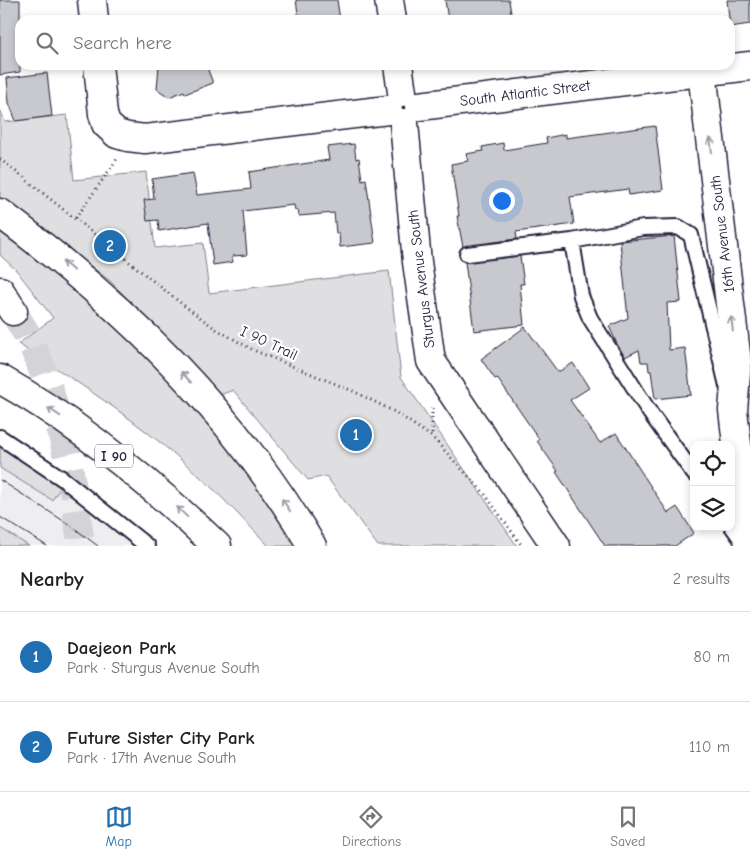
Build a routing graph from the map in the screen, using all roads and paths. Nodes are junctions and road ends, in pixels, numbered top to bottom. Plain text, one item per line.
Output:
1 (92, 0) edge
2 (389, 0) edge
3 (94, 15) edge
4 (391, 15) edge
5 (750, 66) edge
6 (735, 68) edge
7 (99, 70) edge
8 (399, 70) edge
9 (718, 70) edge
10 (702, 72) junction
11 (403, 108) junction
12 (123, 147) junction
13 (0, 159) edge
14 (0, 213) edge
15 (76, 218) junction
16 (572, 241) junction
17 (467, 254) dead end
18 (0, 378) edge
19 (733, 410) junction
20 (0, 437) edge
21 (690, 468) edge
22 (735, 530) edge
23 (147, 546) edge
24 (217, 546) edge
25 (312, 546) edge
26 (522, 546) edge
27 (556, 546) edge
28 (748, 546) edge

1 - 3 main road
2 - 4 main road
5 - 6 main road, South Atlantic Street
7 - 12 main road
8 - 11 main road, Sturgus Avenue South
9 - 10 main road, South Atlantic Street
10 - 11 main road, South Atlantic Street
19 -> 10 main road, 16th Avenue South
11 - 12 main road, South Atlantic Street
11 - 27 main road, Sturgus Avenue South
12 - 15 path
13 - 15 path, I 90 Trail
25 -> 14 main road
15 - 26 path, I 90 Trail
16 - 17 lane
16 - 19 lane
16 - 21 lane
24 -> 18 main road, I 90
19 - 28 main road, 16th Avenue South
20 - 23 lane
22 - 28 lane

